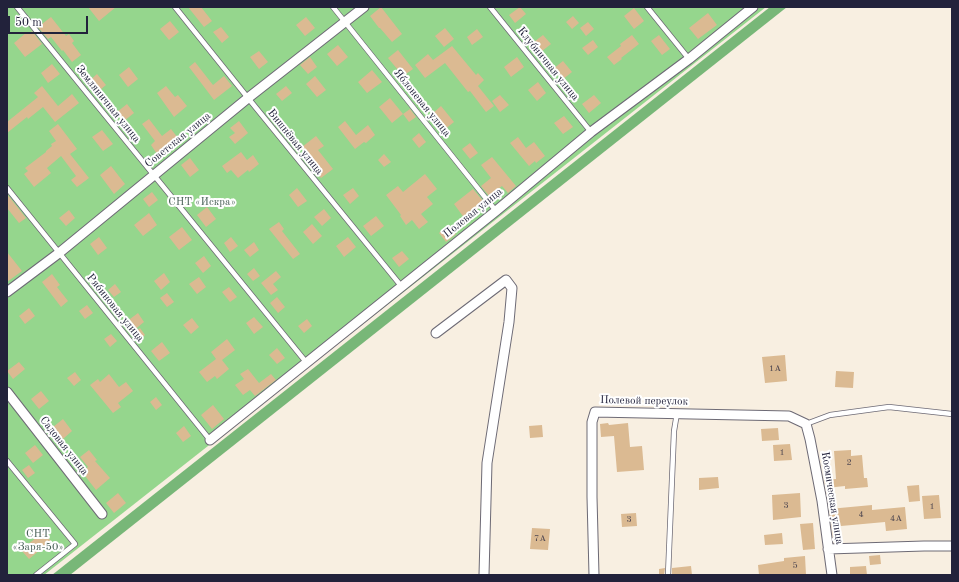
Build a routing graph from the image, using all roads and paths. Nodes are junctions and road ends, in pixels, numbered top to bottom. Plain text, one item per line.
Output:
1 (17, 7) edge
2 (175, 7) edge
3 (333, 7) edge
4 (364, 7) edge
5 (490, 7) edge
6 (647, 7) edge
7 (753, 7) edge
8 (346, 22) junction
9 (689, 59) junction
10 (248, 98) junction
11 (591, 132) junction
12 (154, 175) junction
13 (7, 188) edge
14 (496, 211) junction
15 (59, 253) junction
16 (402, 287) junction
17 (7, 292) edge
18 (436, 333) dead end
19 (306, 362) junction
20 (7, 392) edge
21 (677, 413) junction
22 (952, 414) edge
23 (806, 424) junction
24 (210, 440) joint
25 (7, 461) edge
26 (102, 514) dead end
27 (952, 546) edge
28 (828, 549) junction
29 (36, 575) edge
30 (484, 575) edge
31 (594, 575) edge
32 (668, 575) edge
33 (832, 575) edge

1 - 12 lane, Земляничная улица
2 - 10 lane, Вишнёвая улица
3 - 8 lane, Яблоневая улица
4 - 8 street, Советская улица
5 - 11 lane, Клубничная улица
6 - 9 lane
7 - 9 street, Полевая улица
8 - 10 street, Советская улица
8 - 14 lane, Яблоневая улица
9 - 11 street, Полевая улица
10 - 12 street, Советская улица
10 - 16 lane, Вишнёвая улица
11 - 14 street, Полевая улица
12 - 15 street, Советская улица
12 - 19 lane, Земляничная улица
13 - 15 lane, Рябиновая улица
14 - 16 street, Полевая улица
15 - 17 street, Советская улица
15 - 24 lane, Рябиновая улица
16 - 19 street, Полевая улица
18 - 30 street
19 - 24 street, Полевая улица
20 - 26 street, Садовая улица
21 - 23 street, Полевой переулок
21 - 31 street, Полевой переулок
21 - 32 lane
22 - 23 lane
23 - 28 street, Космическая улица
25 - 29 lane
27 - 28 street
28 - 33 street, Космическая улица

